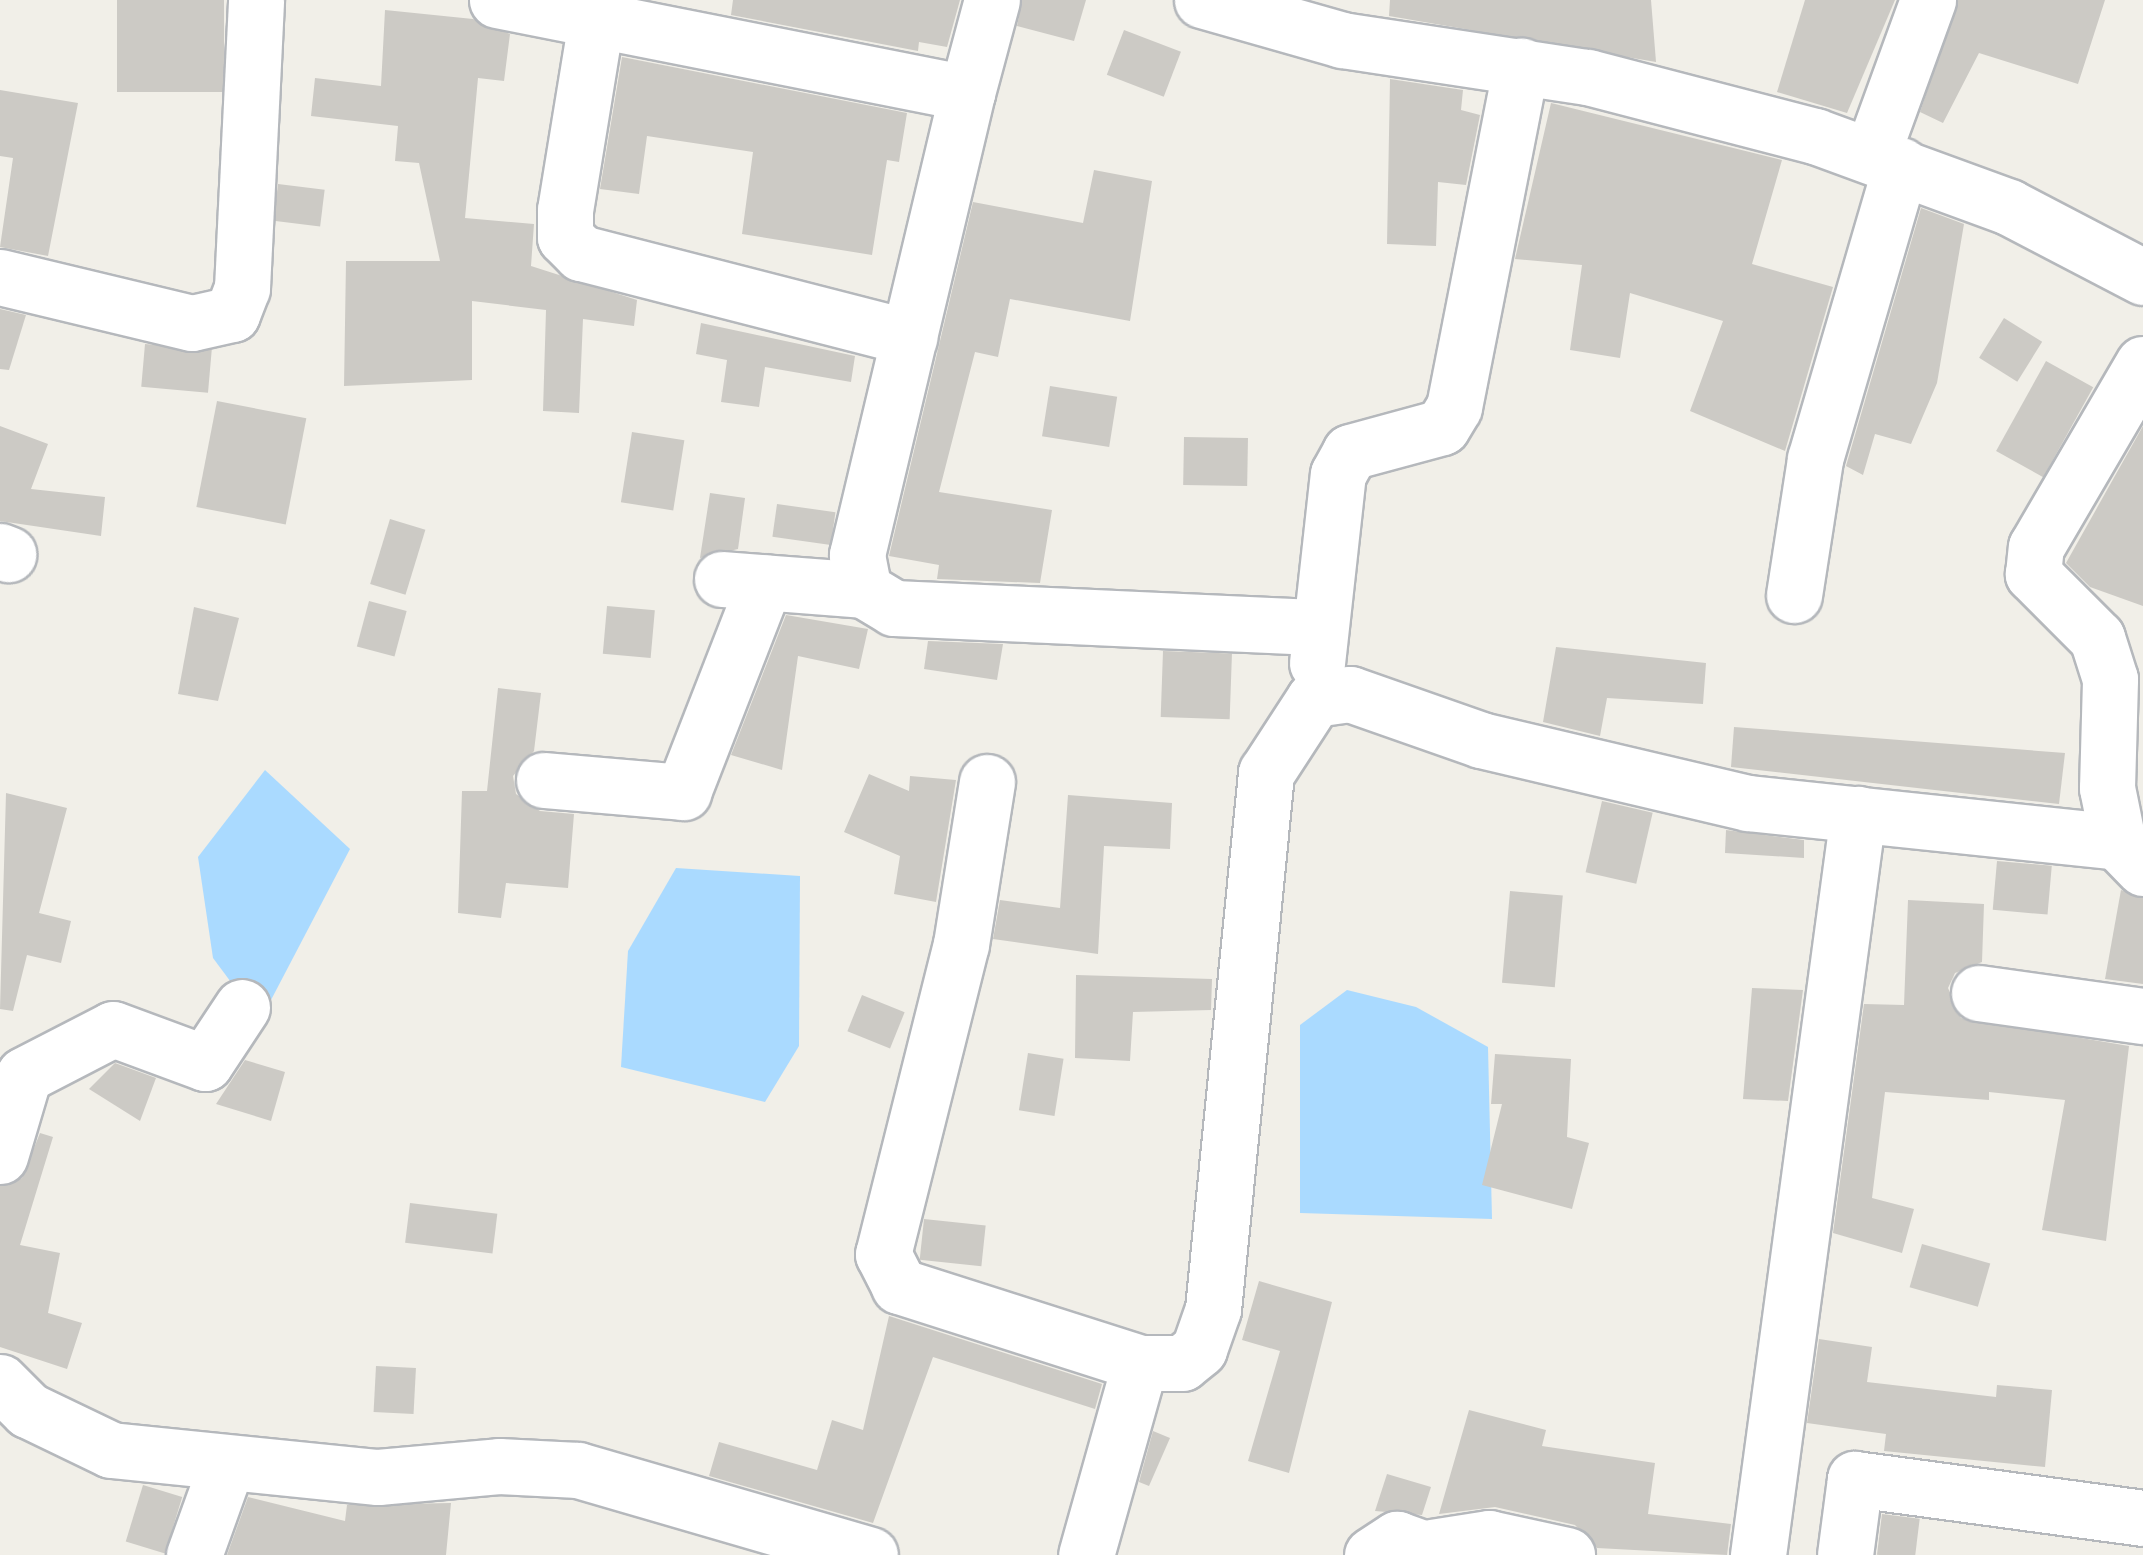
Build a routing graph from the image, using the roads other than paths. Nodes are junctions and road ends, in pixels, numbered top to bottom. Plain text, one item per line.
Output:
1 (256, 0) edge
2 (497, 0) edge
3 (992, 0) edge
4 (1928, 0) edge
5 (1234, 6) edge
6 (694, 20) edge
7 (596, 21) junction
8 (1522, 66) junction
9 (967, 92) junction
10 (1886, 160) junction
11 (0, 277) edge
12 (2143, 278) edge
13 (909, 337) junction
14 (2143, 364) edge
15 (864, 590) junction
16 (1794, 595) dead end
17 (1320, 628) junction
18 (1314, 699) junction
19 (544, 780) dead end
20 (987, 782) dead end
21 (1858, 814) junction
22 (2131, 855) edge
23 (1979, 993) dead end
24 (242, 1007) dead end
25 (2143, 1016) edge
26 (0, 1156) edge
27 (1140, 1363) junction
28 (0, 1382) edge
29 (226, 1466) junction
30 (2143, 1518) edge
31 (1437, 1551) edge
32 (194, 1555) edge
33 (870, 1555) edge
34 (1086, 1555) edge
35 (1372, 1555) edge
36 (1567, 1555) edge
37 (1758, 1555) edge
38 (1845, 1555) edge

1 - 11 street
2 - 7 street
3 - 9 street
4 - 10 street
5 - 8 street
6 - 7 street
6 - 9 street
7 - 13 street
8 - 10 street
8 - 17 street
9 - 13 street
10 - 12 street
10 - 16 street
13 - 15 street
14 - 22 street
15 - 17 street
15 - 19 street
17 - 18 street
18 - 21 street
18 - 27 street
20 - 27 street
21 - 22 street
21 - 37 street
23 - 25 street
24 - 26 street
27 - 34 street
28 - 29 street
29 - 32 street
29 - 33 street
30 - 38 street
31 - 35 street
31 - 36 street

